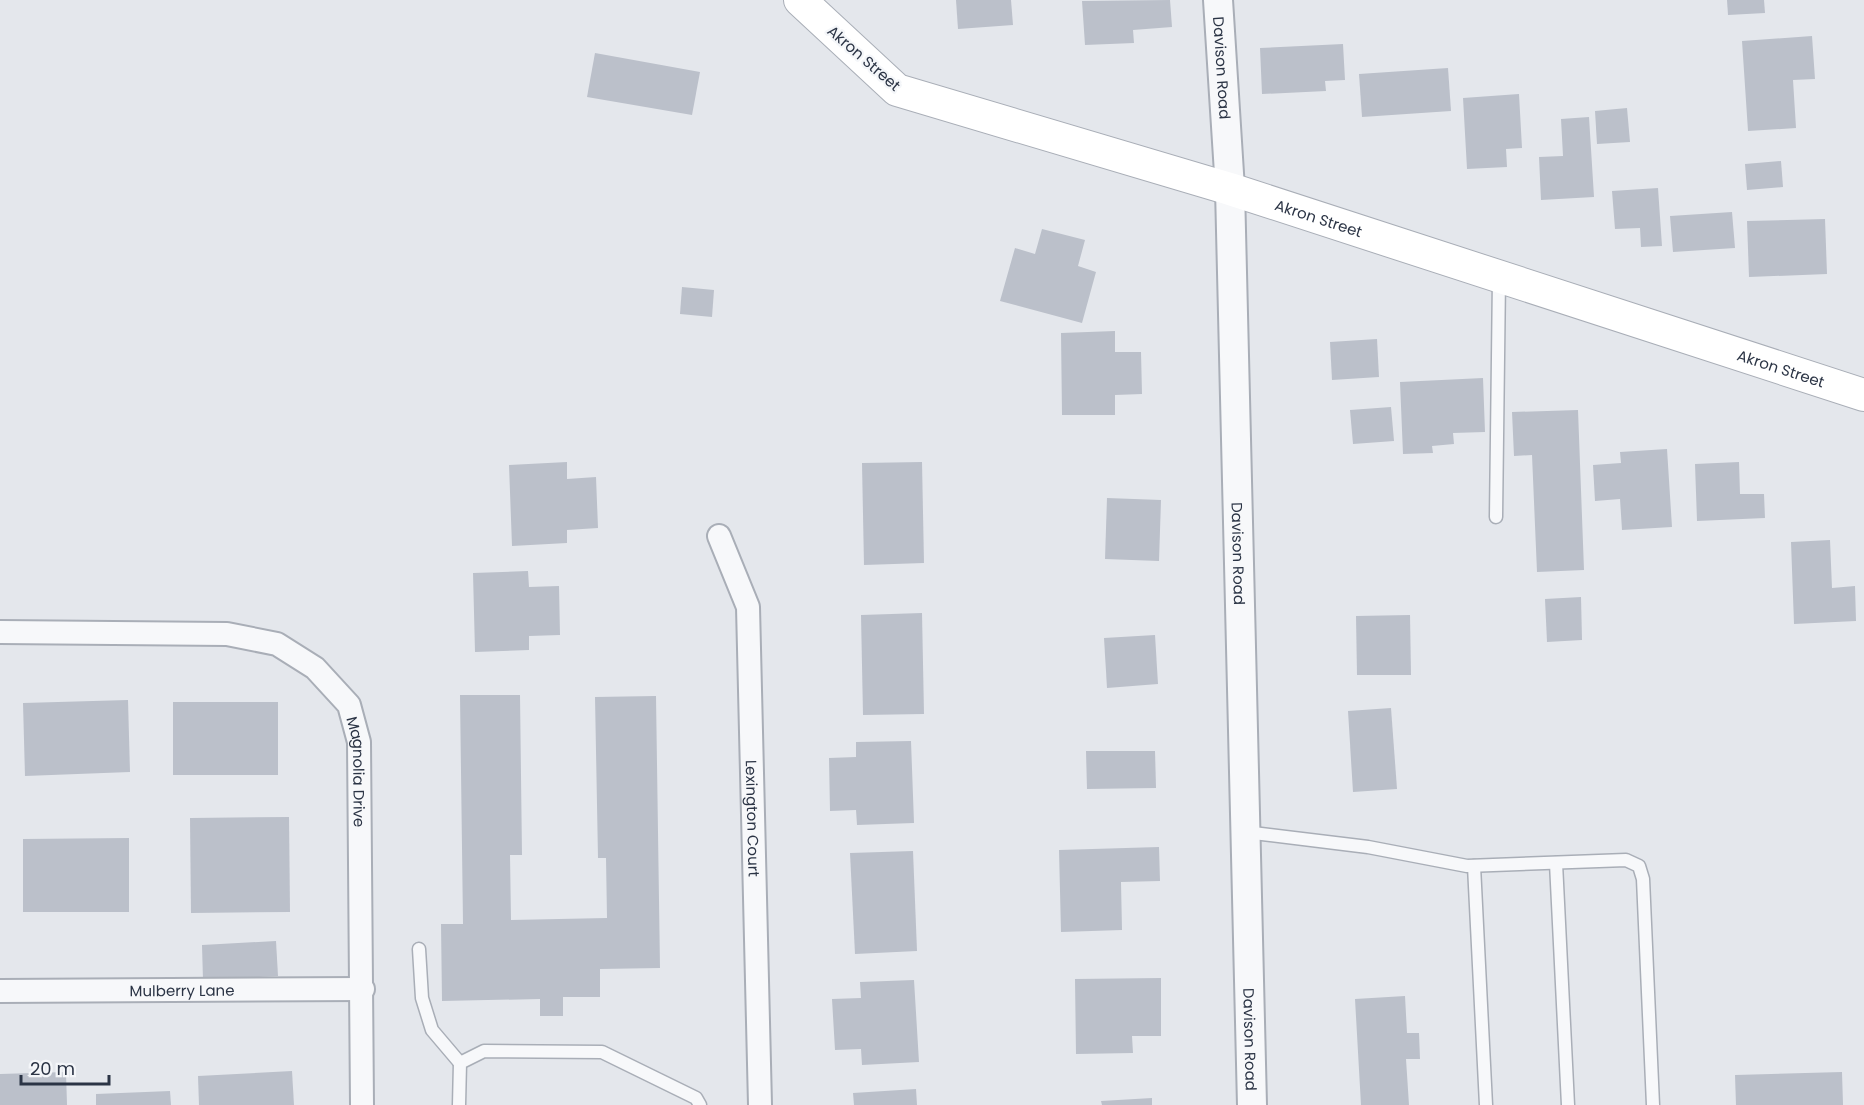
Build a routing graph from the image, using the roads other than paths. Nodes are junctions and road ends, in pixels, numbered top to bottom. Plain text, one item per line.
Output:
1 (800, 0) edge
2 (1218, 0) edge
3 (1230, 189) junction
4 (1499, 276) junction
5 (1864, 395) edge
6 (1496, 517) dead end
7 (719, 536) dead end
8 (0, 632) edge
9 (1245, 832) junction
10 (1556, 863) junction
11 (1474, 866) junction
12 (419, 949) dead end
13 (363, 989) junction
14 (0, 991) edge
15 (460, 1063) junction
16 (362, 1105) edge
17 (459, 1105) edge
18 (700, 1105) edge
19 (760, 1105) edge
20 (1252, 1105) edge
21 (1486, 1105) edge
22 (1568, 1105) edge
23 (1653, 1105) edge

1 - 3 main road, Akron Street
2 - 3 street, Davison Road
3 - 4 main road, Akron Street
3 - 9 street, Davison Road
4 - 5 main road, Akron Street
4 - 6 lane
7 - 19 street, Lexington Court
8 - 13 street, Magnolia Drive
9 - 11 lane
9 - 20 street, Davison Road
10 - 11 lane
10 - 22 lane
10 - 23 lane
11 - 21 lane
12 - 15 lane
13 - 14 street, Mulberry Lane
13 - 16 street, Magnolia Drive
15 - 17 lane
15 - 18 lane

